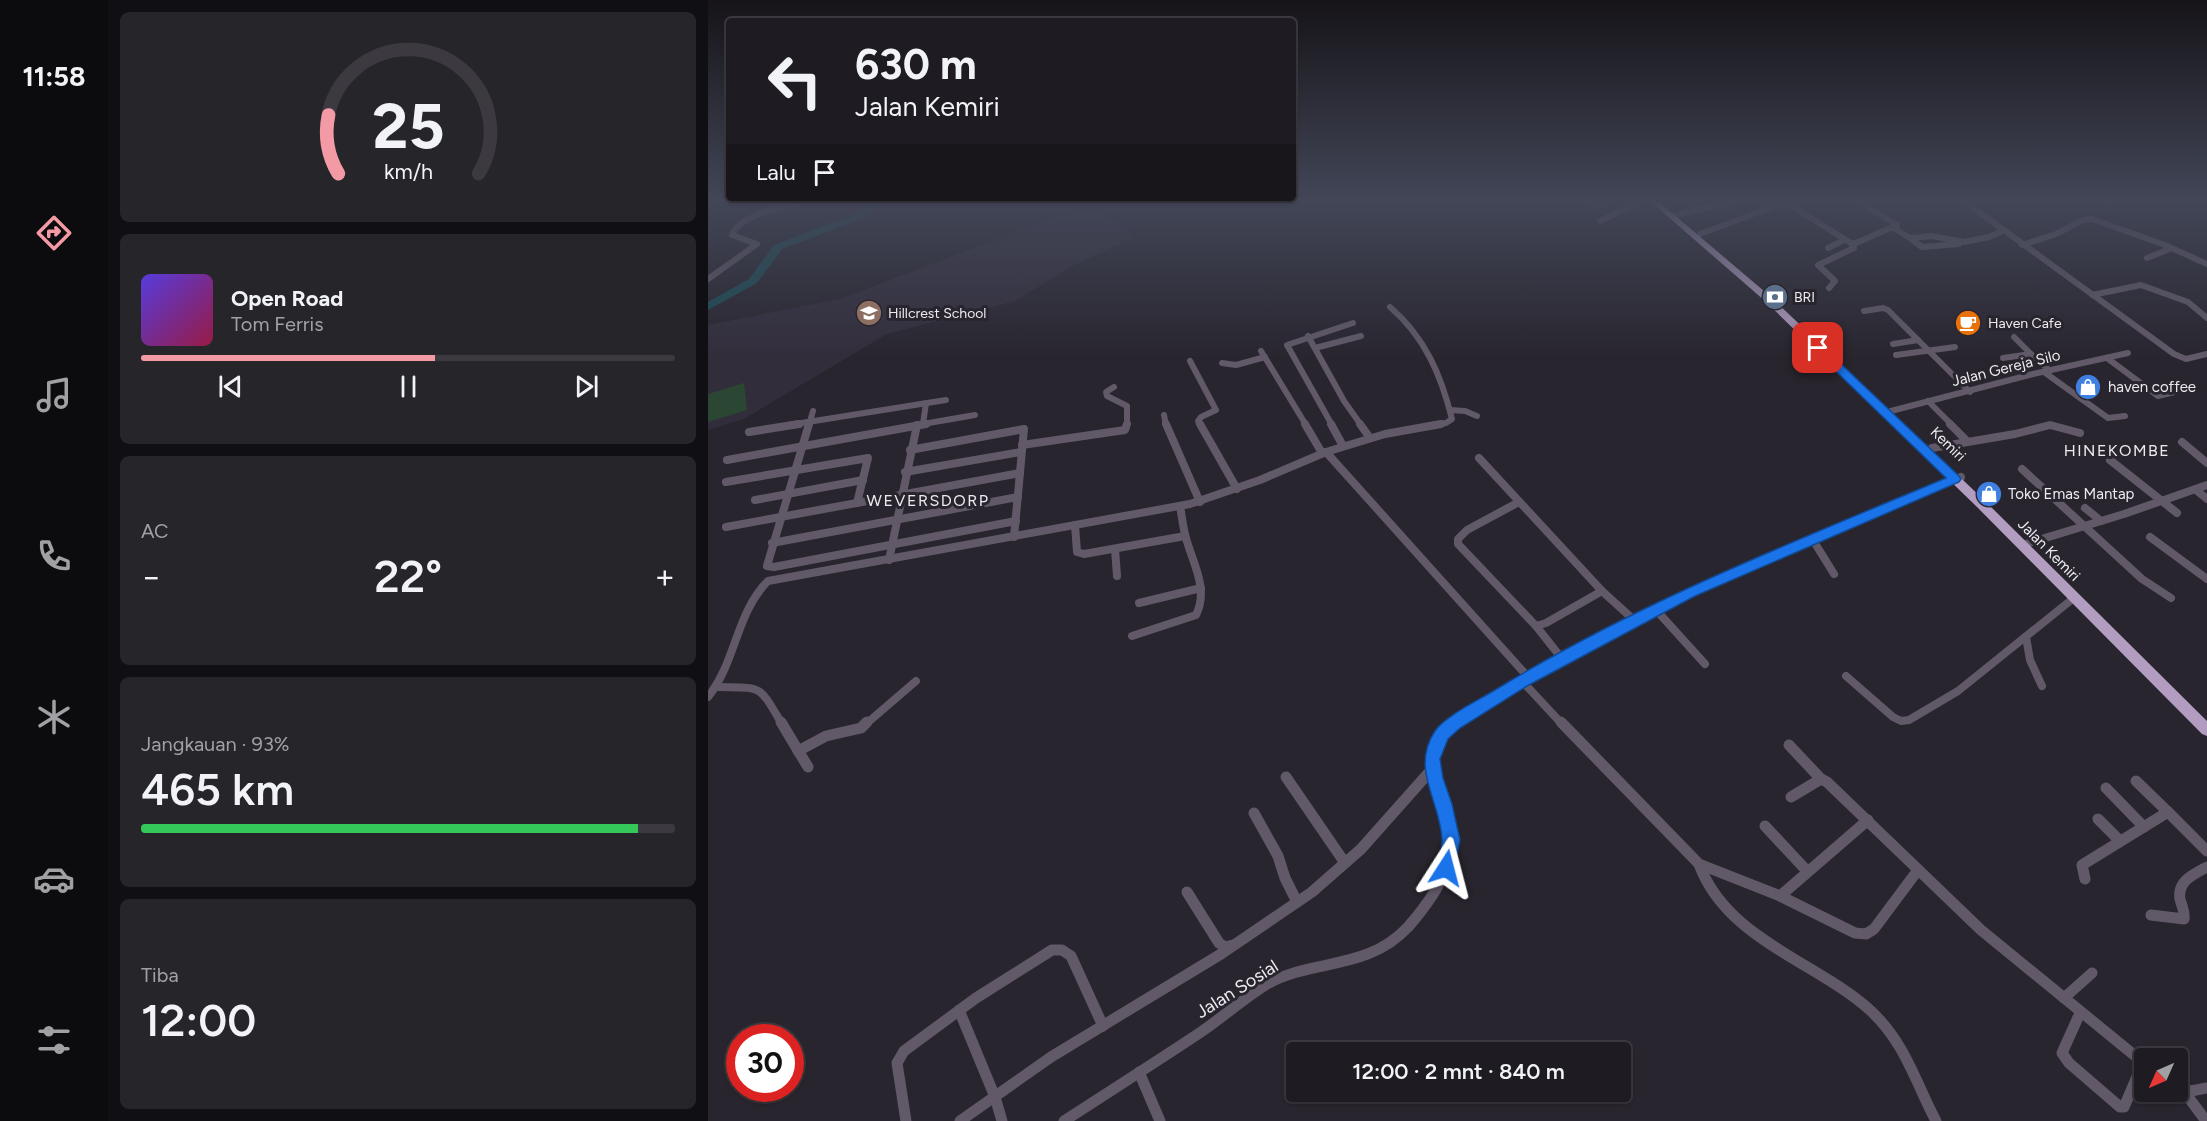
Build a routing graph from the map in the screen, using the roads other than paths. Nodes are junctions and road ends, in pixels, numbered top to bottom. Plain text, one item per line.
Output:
1 (744, 253) edge
2 (1717, 253) edge
3 (1723, 253) edge
4 (1843, 253) edge
5 (2033, 253) edge
6 (2159, 253) edge
7 (2184, 253) edge
8 (2147, 258) dead end
9 (2207, 264) edge
10 (708, 279) edge
11 (1829, 288) dead end
12 (2092, 295) junction
13 (1390, 308) dead end
14 (1864, 311) dead end
15 (2207, 318) edge
16 (1353, 323) dead end
17 (1308, 336) junction
18 (1361, 336) dead end
19 (2014, 337) dead end
20 (1918, 340) junction
21 (1893, 344) dead end
22 (1954, 347) dead end
23 (1315, 348) junction
24 (1927, 350) junction
25 (2128, 353) dead end
26 (2031, 354) junction
27 (2207, 354) edge
28 (1896, 355) dead end
29 (2003, 358) dead end
30 (2108, 358) junction
31 (1191, 361) dead end
32 (1222, 363) dead end
33 (2047, 371) junction
34 (1114, 387) dead end
35 (2183, 390) dead end
36 (1970, 392) junction
37 (946, 400) dead end
38 (1928, 401) junction
39 (926, 403) junction
40 (1450, 410) junction
41 (813, 411) dead end
42 (1892, 411) junction
43 (975, 415) dead end
44 (1164, 415) dead end
45 (1477, 416) dead end
46 (2125, 416) dead end
47 (810, 421) junction
48 (920, 424) junction
49 (748, 432) dead end
50 (2080, 433) dead end
51 (1370, 438) junction
52 (1967, 441) junction
53 (2182, 442) dead end
54 (803, 446) junction
55 (1343, 446) junction
56 (1022, 448) junction
57 (1932, 448) junction
58 (910, 450) junction
59 (1324, 453) junction
60 (1479, 458) dead end
61 (727, 460) dead end
62 (2110, 460) dead end
63 (2207, 463) edge
64 (2022, 469) dead end
65 (794, 471) junction
66 (905, 472) junction
67 (1020, 473) junction
68 (1958, 478) junction
69 (863, 480) junction
70 (726, 482) dead end
71 (2207, 485) edge
72 (1237, 489) junction
73 (2196, 490) junction
74 (787, 494) junction
75 (901, 495) junction
76 (1018, 497) junction
77 (2207, 499) edge
78 (755, 500) dead end
79 (1200, 502) junction
80 (1520, 502) junction
81 (2162, 502) junction
82 (857, 503) junction
83 (1180, 506) junction
84 (2085, 508) dead end
85 (2177, 513) dead end
86 (779, 518) junction
87 (896, 519) junction
88 (1016, 520) junction
89 (2101, 521) junction
90 (1075, 525) junction
91 (2087, 526) junction
92 (726, 527) dead end
93 (1185, 536) junction
94 (1014, 537) junction
95 (2150, 537) dead end
96 (1813, 540) junction
97 (772, 543) junction
98 (892, 544) junction
99 (2025, 544) junction
100 (1115, 549) junction
101 (889, 560) junction
102 (1834, 574) dead end
103 (1117, 576) dead end
104 (2207, 579) edge
105 (1201, 588) junction
106 (1602, 591) junction
107 (2075, 597) junction
108 (2171, 598) dead end
109 (1139, 603) dead end
110 (1657, 611) junction
111 (1635, 621) junction
112 (1536, 626) junction
113 (1132, 636) dead end
114 (2026, 637) junction
115 (1563, 660) junction
116 (1705, 664) dead end
117 (1846, 676) dead end
118 (1525, 680) junction
119 (916, 681) dead end
120 (2042, 686) dead end
121 (712, 693) edge
122 (2207, 718) edge
123 (2207, 730) edge
124 (1789, 745) dead end
125 (798, 751) junction
126 (808, 767) dead end
127 (1433, 768) junction
128 (1286, 777) dead end
129 (1821, 779) junction
130 (2136, 781) dead end
131 (2106, 788) dead end
132 (1791, 797) dead end
133 (2168, 812) junction
134 (1254, 813) dead end
135 (2098, 819) dead end
136 (1868, 820) junction
137 (1765, 826) dead end
138 (2144, 826) junction
139 (2120, 841) junction
140 (2207, 851) edge
141 (1345, 863) junction
142 (1699, 864) junction
143 (2207, 867) edge
144 (1918, 870) junction
145 (1807, 871) junction
146 (2085, 879) dead end
147 (1187, 892) dead end
148 (1780, 896) junction
149 (1297, 902) junction
150 (2151, 915) dead end
151 (1236, 945) junction
152 (2092, 973) dead end
153 (2064, 998) junction
154 (959, 1010) junction
155 (2080, 1013) junction
156 (1103, 1026) junction
157 (2134, 1055) edge
158 (1138, 1072) junction
159 (2134, 1085) edge
160 (2207, 1088) edge
161 (2188, 1089) edge
162 (995, 1097) junction
163 (2188, 1099) edge
164 (906, 1121) edge
165 (960, 1121) edge
166 (1002, 1121) edge
167 (1065, 1121) edge
168 (1160, 1121) edge
169 (1935, 1121) edge
170 (2206, 1121) edge

1 - 10 street
2 - 68 highway
3 - 42 highway, Kemiri
4 - 11 street
5 - 12 street
6 - 8 street
7 - 9 street
12 - 15 street
12 - 27 street
13 - 40 street
14 - 20 street
16 - 17 street
17 - 23 street
17 - 55 street
18 - 23 street
19 - 26 street
20 - 21 street
20 - 24 street
22 - 24 street
23 - 51 street
24 - 28 street
24 - 36 street
25 - 30 street, Jalan Gereja Silo
26 - 29 street
26 - 33 street
30 - 33 street, Jalan Gereja Silo
30 - 35 street
31 - 72 street
32 - 59 street
33 - 36 street, Jalan Gereja Silo
33 - 46 street
34 - 56 street
36 - 38 street, Jalan Gereja Silo
37 - 39 street
38 - 42 street, Jalan Gereja Silo
38 - 52 street
39 - 47 street
39 - 48 street
40 - 45 street
40 - 51 street
41 - 47 street
42 - 57 highway, Kemiri
43 - 48 street
44 - 79 street
47 - 49 street
47 - 54 street
48 - 54 street
48 - 58 street
50 - 52 street
51 - 55 street
52 - 57 street
53 - 63 street
54 - 61 street
54 - 65 street
55 - 59 street
56 - 58 street
56 - 66 street
56 - 67 street
57 - 68 highway, Kemiri
58 - 66 street
59 - 72 street
59 - 118 street
60 - 80 street
62 - 81 street
64 - 91 street
65 - 69 street
65 - 70 street
65 - 74 street
66 - 75 street
67 - 75 street
67 - 76 street
68 - 96 street, Jalan Sosial
68 - 99 highway, Kemiri
69 - 74 street
69 - 82 street
71 - 73 street
72 - 79 street
73 - 77 street
73 - 81 street
74 - 78 street
74 - 86 street
75 - 82 street
75 - 87 street
76 - 87 street
76 - 88 street
79 - 83 street
80 - 106 street
80 - 112 street
81 - 85 street
81 - 89 street
82 - 86 street
83 - 90 street
83 - 93 street
84 - 89 street
86 - 92 street
86 - 97 street
87 - 97 street
87 - 98 street
88 - 94 street
88 - 98 street
89 - 91 street
90 - 94 street
90 - 100 street
91 - 99 street
91 - 108 street
93 - 100 street
93 - 105 street
94 - 101 street
95 - 104 street
96 - 102 street
96 - 110 street, Jalan Sosial
97 - 98 street
98 - 101 street
99 - 107 highway, Jalan Kemiri
99 - 122 highway, Kemiri
100 - 103 street
101 - 121 street
105 - 109 street
105 - 113 street
106 - 111 street
106 - 112 street
107 - 114 street
107 - 123 highway, Jalan Kemiri
110 - 111 street, Jalan Sosial
110 - 116 street
111 - 115 street, Jalan Sosial
112 - 115 street
114 - 117 street
114 - 120 street
115 - 118 street, Jalan Sosial
118 - 127 street, Jalan Sosial
118 - 142 street
119 - 125 street
121 - 125 street
124 - 129 street
125 - 126 street
127 - 141 street
127 - 158 street, Jalan Sosial
128 - 141 street
129 - 132 street
129 - 136 street
130 - 133 street
131 - 138 street
133 - 138 street
133 - 140 street
134 - 149 street
135 - 139 street
136 - 144 street
136 - 145 street
137 - 145 street
138 - 139 street
139 - 146 street
141 - 149 street
142 - 148 street
142 - 169 street
143 - 150 street
144 - 148 street
144 - 153 street
145 - 148 street
147 - 151 street
149 - 151 street
151 - 156 street
152 - 153 street
153 - 155 street
154 - 156 street
154 - 162 street
154 - 164 street
155 - 157 street
155 - 159 street
156 - 162 street
158 - 167 street, Jalan Sosial
158 - 168 street
160 - 161 street
162 - 165 street
162 - 166 street
163 - 170 street

